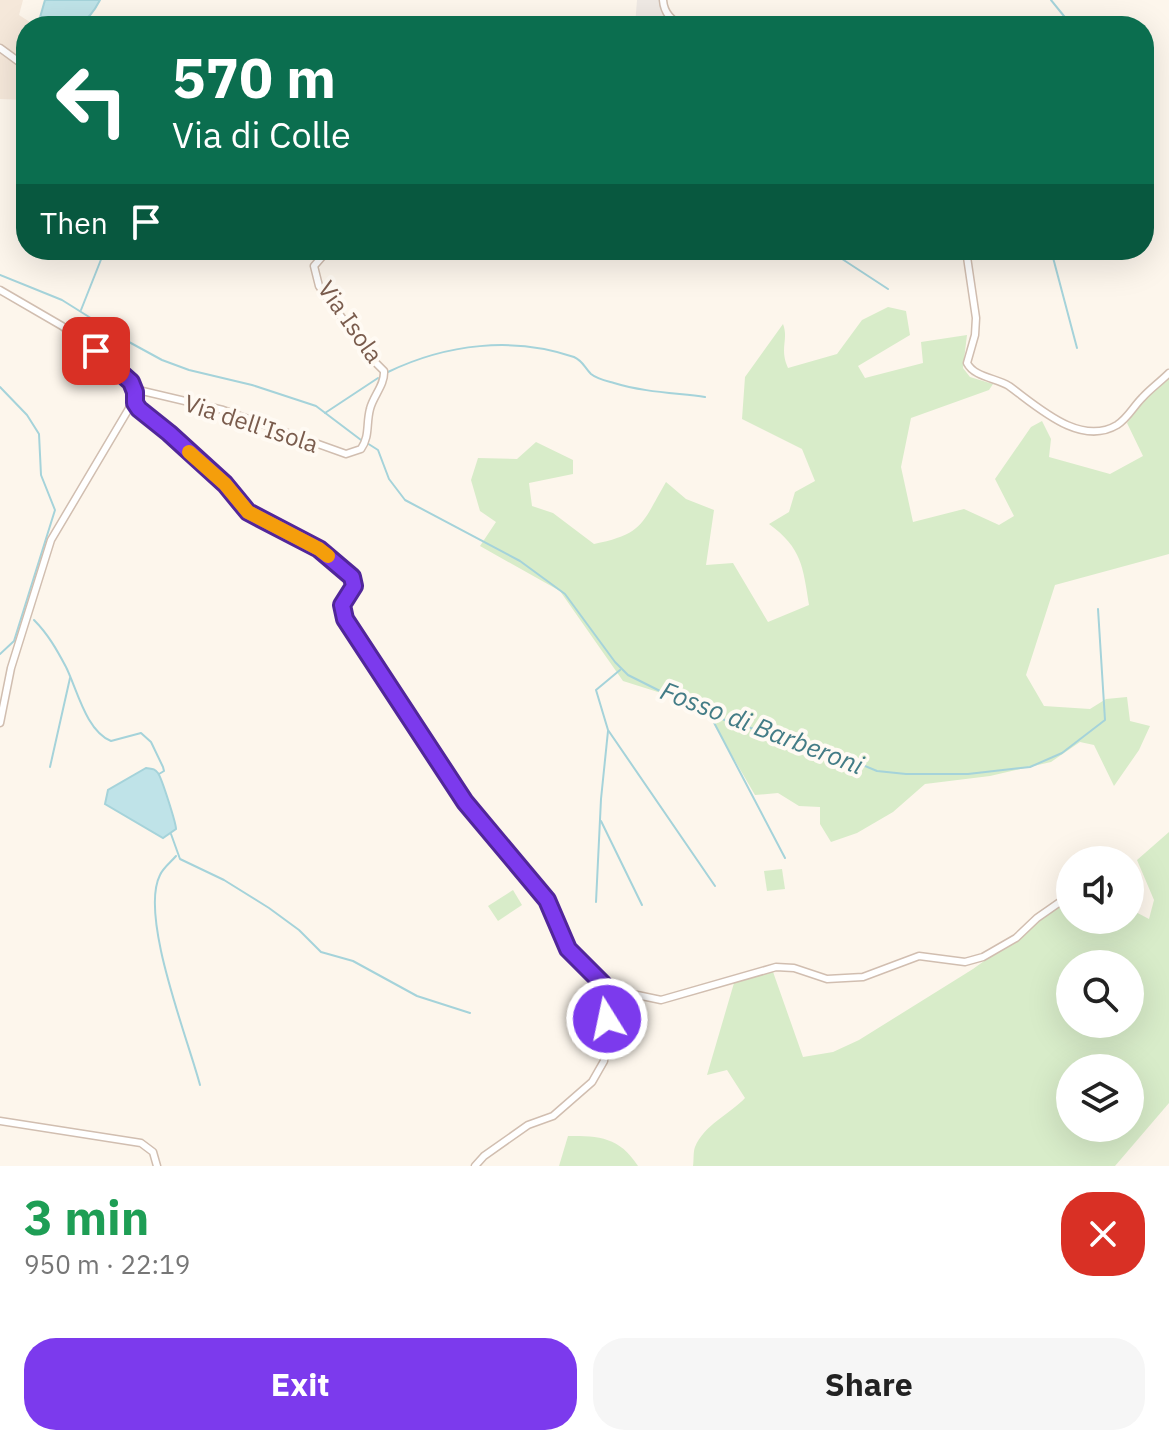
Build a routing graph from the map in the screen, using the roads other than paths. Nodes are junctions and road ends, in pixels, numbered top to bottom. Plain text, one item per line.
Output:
1 (319, 260) edge
2 (967, 260) edge
3 (0, 290) edge
4 (1169, 373) edge
5 (134, 389) junction
6 (134, 400) junction
7 (365, 443) joint
8 (0, 723) edge
9 (1056, 905) edge
10 (604, 988) junction
11 (639, 995) junction
12 (607, 1019) junction
13 (0, 1121) edge
14 (157, 1166) edge
15 (475, 1166) edge

1 - 7 street, Via Isola
2 - 4 street
3 - 5 street
5 - 6 street
5 - 7 street, Via dell'Isola
6 - 8 street
6 - 10 street
9 - 11 street
10 - 11 street
10 - 12 street
11 - 12 street
12 - 15 street
13 - 14 street

